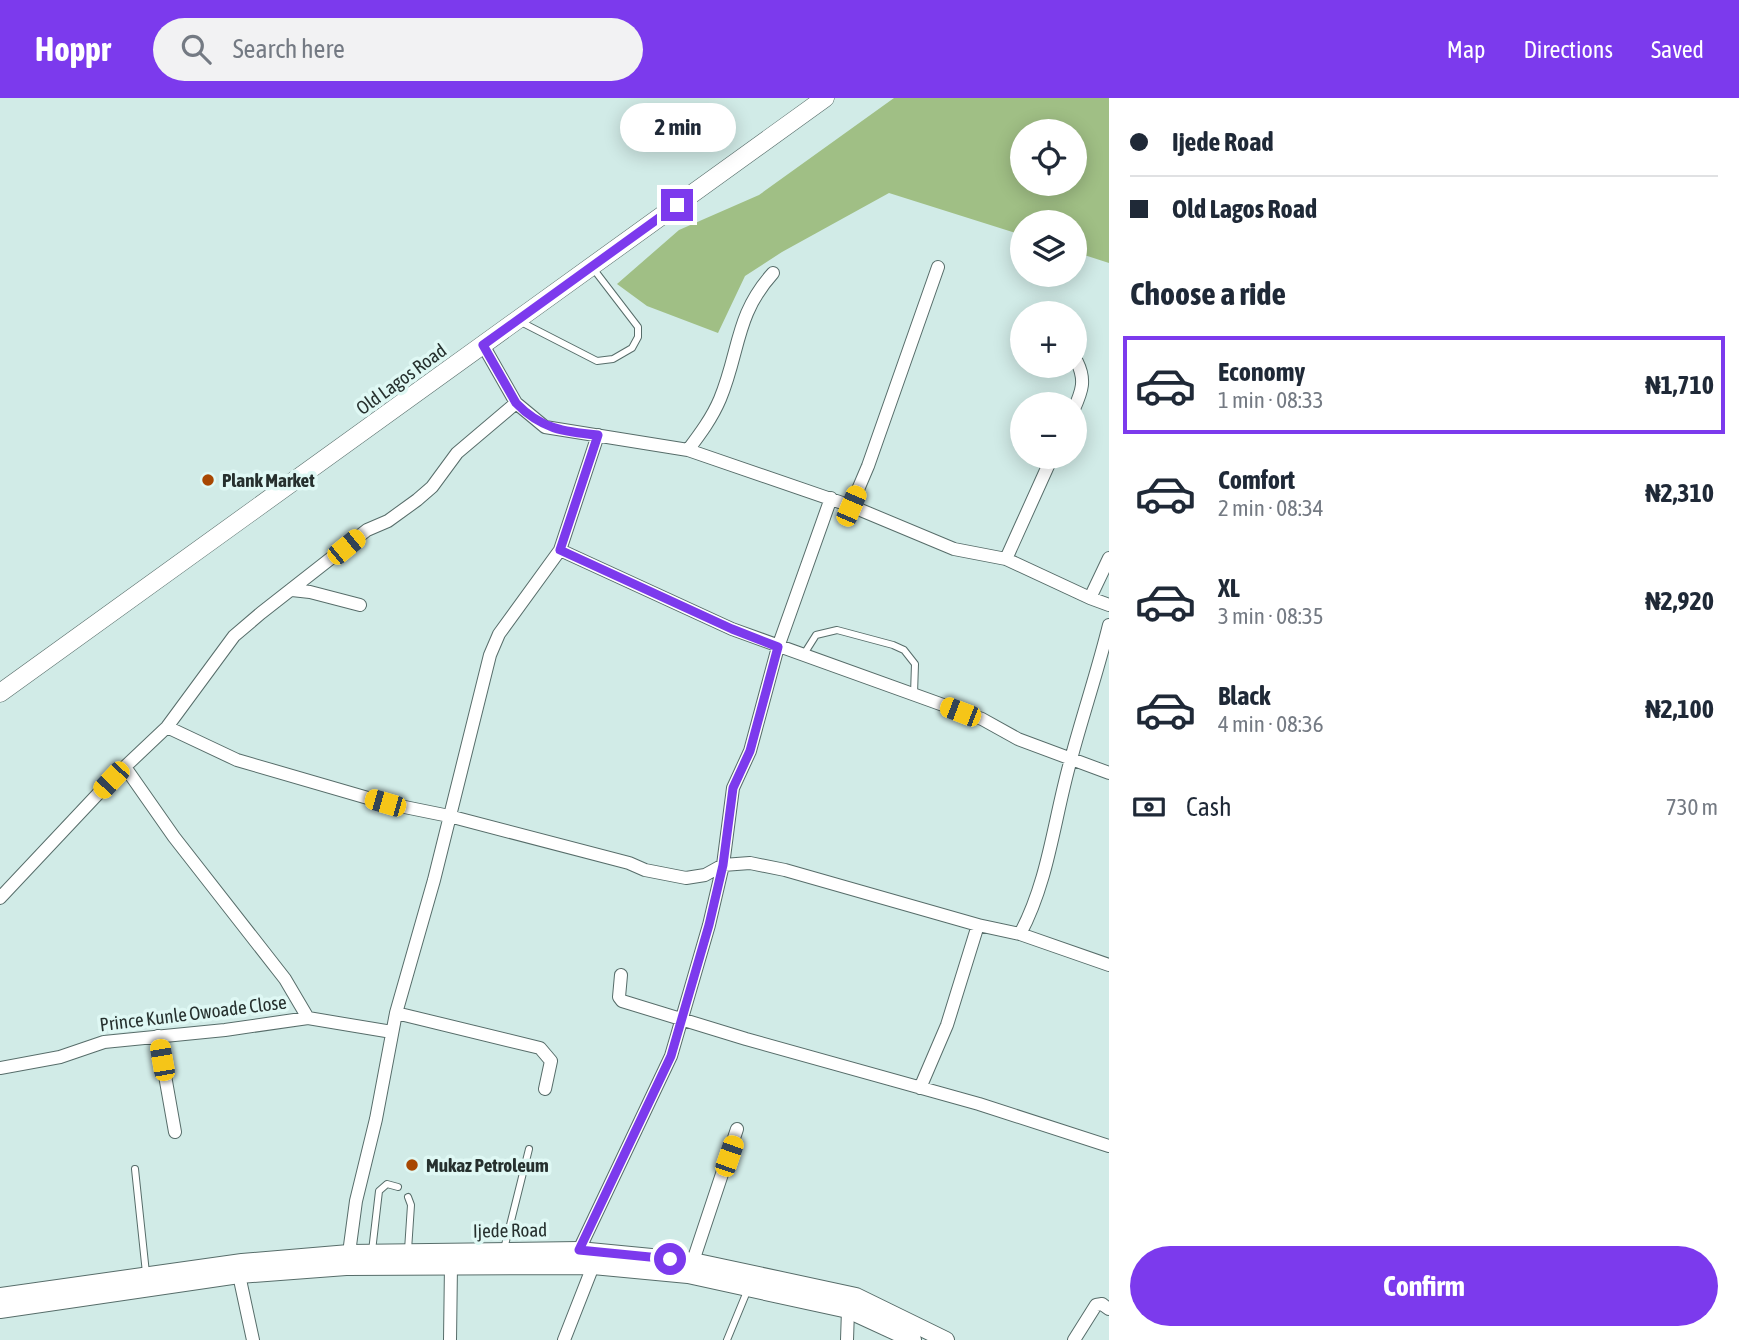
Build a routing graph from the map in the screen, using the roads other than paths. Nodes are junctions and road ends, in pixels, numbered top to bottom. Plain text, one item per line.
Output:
1 (825, 98) edge
2 (592, 267) junction
3 (938, 267) dead end
4 (773, 273) dead end
5 (517, 321) junction
6 (483, 345) junction
7 (516, 403) junction
8 (598, 435) junction
9 (688, 450) junction
10 (1047, 469) edge
11 (831, 498) junction
12 (851, 506) junction
13 (560, 550) junction
14 (1109, 558) edge
15 (1006, 559) junction
16 (292, 590) junction
17 (1090, 598) junction
18 (360, 605) dead end
19 (1109, 605) edge
20 (1109, 625) edge
21 (778, 647) junction
22 (804, 654) junction
23 (0, 693) edge
24 (914, 694) junction
25 (167, 727) junction
26 (1071, 759) junction
27 (125, 767) junction
28 (1109, 773) edge
29 (449, 816) junction
30 (723, 865) junction
31 (0, 898) edge
32 (978, 925) junction
33 (1020, 934) junction
34 (1109, 965) edge
35 (621, 975) dead end
36 (396, 1013) junction
37 (308, 1018) junction
38 (682, 1018) junction
39 (392, 1032) junction
40 (158, 1036) junction
41 (0, 1068) edge
42 (545, 1088) dead end
43 (920, 1088) junction
44 (737, 1129) dead end
45 (175, 1132) dead end
46 (1109, 1146) edge
47 (529, 1149) dead end
48 (135, 1169) dead end
49 (398, 1187) dead end
50 (408, 1197) dead end
51 (579, 1250) junction
52 (503, 1251) junction
53 (407, 1252) junction
54 (349, 1253) junction
55 (372, 1253) junction
56 (693, 1261) junction
57 (451, 1265) junction
58 (593, 1266) junction
59 (239, 1275) junction
60 (145, 1283) junction
61 (748, 1287) junction
62 (0, 1296) edge
63 (1109, 1309) edge
64 (0, 1310) edge
65 (848, 1310) junction
66 (253, 1340) edge
67 (450, 1340) edge
68 (564, 1340) edge
69 (726, 1340) edge
70 (847, 1340) edge
71 (912, 1340) edge
72 (946, 1340) edge
73 (1074, 1340) edge

1 - 2 main road, Old Lagos Road
2 - 5 main road, Old Lagos Road
2 - 5 lane
3 - 12 street
4 - 9 street
5 - 6 main road, Old Lagos Road
6 - 7 street
6 - 23 main road, Old Lagos Road
7 - 8 street
7 - 16 street
8 - 9 street
8 - 13 street
9 - 11 street
10 - 15 street
11 - 12 street
11 - 21 street
12 - 15 street
13 - 21 street
13 - 29 street
14 - 17 street
15 - 17 street
16 - 18 street
16 - 25 street
17 - 19 street
20 - 26 street
21 - 22 street
21 - 30 street
22 - 24 street
22 - 24 lane
24 - 26 street
25 - 27 street
25 - 29 street
26 - 28 street
26 - 33 street
27 - 31 street
27 - 37 street
29 - 30 street
29 - 36 street
30 - 32 street
30 - 38 street
32 - 33 street
32 - 43 street
33 - 34 street
35 - 38 street
36 - 39 street
36 - 42 street
37 - 39 street, Prince Kunle Owoade Close
37 - 40 street, Prince Kunle Owoade Close
38 - 43 street
38 - 51 street
39 - 54 street
40 - 41 street, Prince Kunle Owoade Close
40 - 45 street
43 - 46 street
44 - 56 street
47 - 52 lane
48 - 60 lane
49 - 55 lane
50 - 53 lane
51 - 52 main road, Ijede Road
51 - 56 main road, Ijede Road
52 - 53 main road, Ijede Road
53 - 55 main road, Ijede Road
54 - 55 main road, Ijede Road
54 - 60 main road, Ijede Road
56 - 72 main road, Ijede Road
57 - 58 main road, Ijede Road
57 - 59 main road, Ijede Road
57 - 67 street
58 - 61 main road, Ijede Road
58 - 68 street
59 - 60 main road, Ijede Road
59 - 66 street
60 - 62 main road
60 - 64 main road
61 - 65 main road, Ijede Road
61 - 69 lane
63 - 73 street
65 - 70 street
65 - 71 main road, Ijede Road

